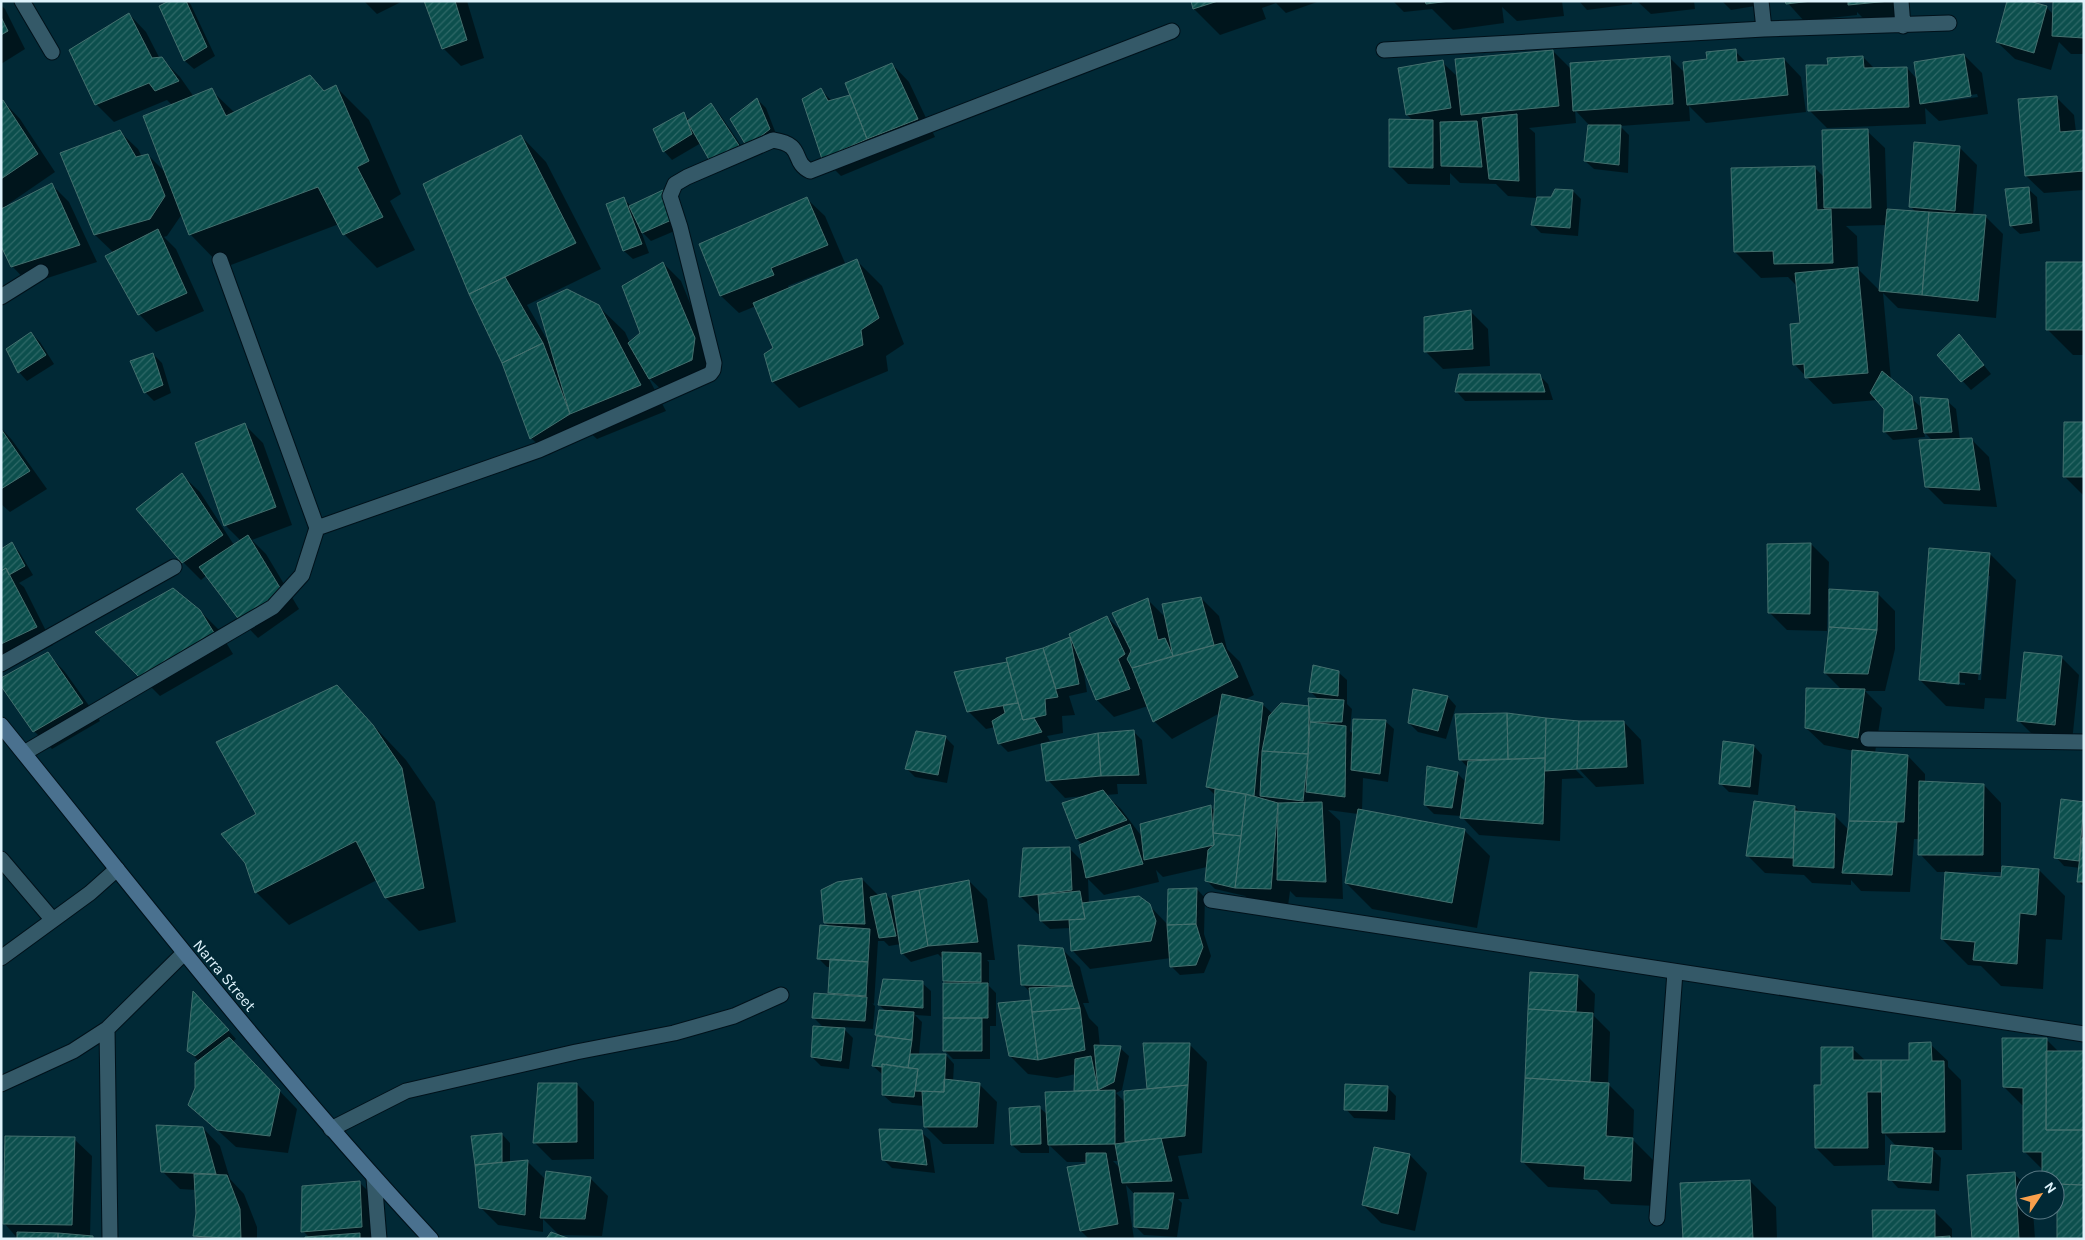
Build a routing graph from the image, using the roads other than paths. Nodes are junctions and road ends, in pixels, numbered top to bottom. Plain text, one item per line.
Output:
1 (22, 1) edge
2 (1761, 1) edge
3 (1901, 1) edge
4 (1949, 24) dead end
5 (1903, 26) junction
6 (1764, 29) junction
7 (1172, 31) dead end
8 (1384, 50) dead end
9 (52, 52) dead end
10 (220, 260) dead end
11 (41, 272) dead end
12 (1, 297) edge
13 (317, 528) junction
14 (174, 567) dead end
15 (1, 664) edge
16 (1, 725) edge
17 (1868, 738) dead end
18 (2084, 742) edge
19 (24, 753) junction
20 (1, 860) edge
21 (117, 869) junction
22 (1211, 900) dead end
23 (52, 919) junction
24 (184, 953) junction
25 (1, 958) edge
26 (1675, 972) junction
27 (781, 995) dead end
28 (107, 1029) junction
29 (2084, 1034) edge
30 (1, 1084) edge
31 (331, 1129) junction
32 (374, 1178) junction
33 (1657, 1218) dead end
34 (110, 1239) edge
35 (379, 1239) edge
36 (431, 1239) edge

1 - 9 street
2 - 6 street
3 - 5 street
4 - 5 street
5 - 6 street
6 - 8 street
7 - 13 street
10 - 13 street
11 - 12 street
13 - 19 street
14 - 15 street
16 - 19 street, Narra Street
17 - 18 street
19 - 21 street, Narra Street
20 - 23 street
21 - 23 street
21 - 24 street, Narra Street
22 - 26 street
23 - 25 street
24 - 28 street
24 - 31 street, Narra Street
26 - 29 street
26 - 33 street
27 - 31 street
28 - 30 street
28 - 34 street
31 - 32 street, Narra Street
32 - 35 street
32 - 36 street, Narra Street

